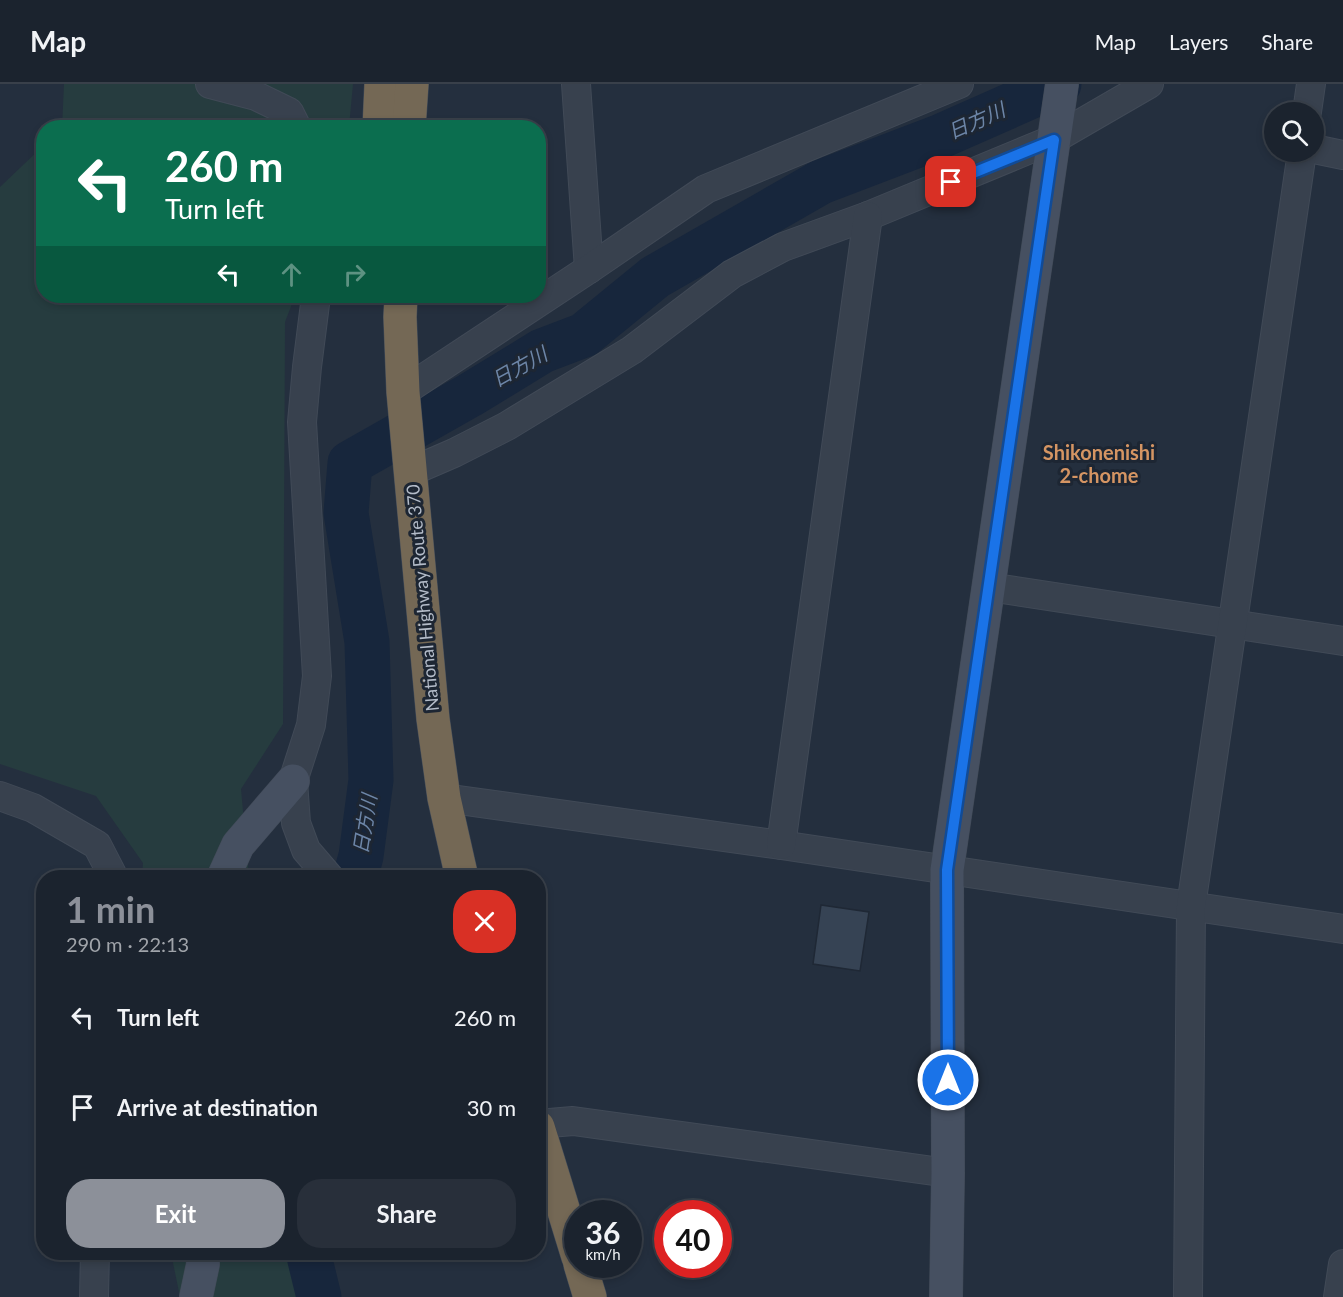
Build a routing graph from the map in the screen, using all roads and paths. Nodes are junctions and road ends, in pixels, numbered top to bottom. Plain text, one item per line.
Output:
1 (210, 84) edge
2 (381, 84) edge
3 (411, 84) edge
4 (576, 84) edge
5 (959, 84) edge
6 (1062, 84) edge
7 (1149, 84) edge
8 (1311, 84) edge
9 (1308, 102) edge
10 (293, 120) edge
11 (379, 120) edge
12 (409, 120) edge
13 (1055, 132) junction
14 (1324, 151) edge
15 (1343, 155) edge
16 (1301, 162) edge
17 (868, 216) junction
18 (589, 269) junction
19 (546, 299) edge
20 (315, 303) edge
21 (399, 303) edge
22 (540, 303) edge
23 (403, 399) junction
24 (410, 468) junction
25 (989, 587) junction
26 (1232, 624) junction
27 (1343, 641) edge
28 (292, 780) junction
29 (0, 796) edge
30 (444, 798) junction
31 (781, 845) junction
32 (110, 870) edge
33 (227, 870) edge
34 (323, 870) edge
35 (460, 870) edge
36 (947, 870) junction
37 (1191, 906) junction
38 (1343, 929) edge
39 (546, 1125) edge
40 (546, 1152) edge
41 (948, 1173) junction
42 (564, 1211) edge
43 (95, 1260) edge
44 (203, 1260) edge
45 (1343, 1264) edge
46 (584, 1278) edge
47 (94, 1297) edge
48 (196, 1297) edge
49 (590, 1297) edge
50 (946, 1297) edge
51 (1188, 1297) edge
52 (1338, 1297) edge

1 - 10 street
2 - 11 highway
3 - 12 highway
4 - 18 street
5 - 18 street
6 - 13 street
7 - 13 street
8 - 9 street
13 - 17 street
13 - 25 street
14 - 15 street
16 - 26 street
17 - 24 street
17 - 31 street
18 - 19 street
20 - 28 street
21 - 23 highway, National Highway Route 370
22 - 23 street
23 - 24 highway, National Highway Route 370
24 - 30 highway, National Highway Route 370
25 - 26 street
25 - 36 street
26 - 27 street
26 - 37 street
28 - 33 street
28 - 34 street
29 - 32 street
30 - 31 street
30 - 35 highway, National Highway Route 370
31 - 36 street
36 - 37 street
36 - 41 street
37 - 38 street
37 - 51 street
39 - 41 street
40 - 42 highway
41 - 50 street
43 - 47 street
44 - 48 street
45 - 52 street
46 - 49 highway

